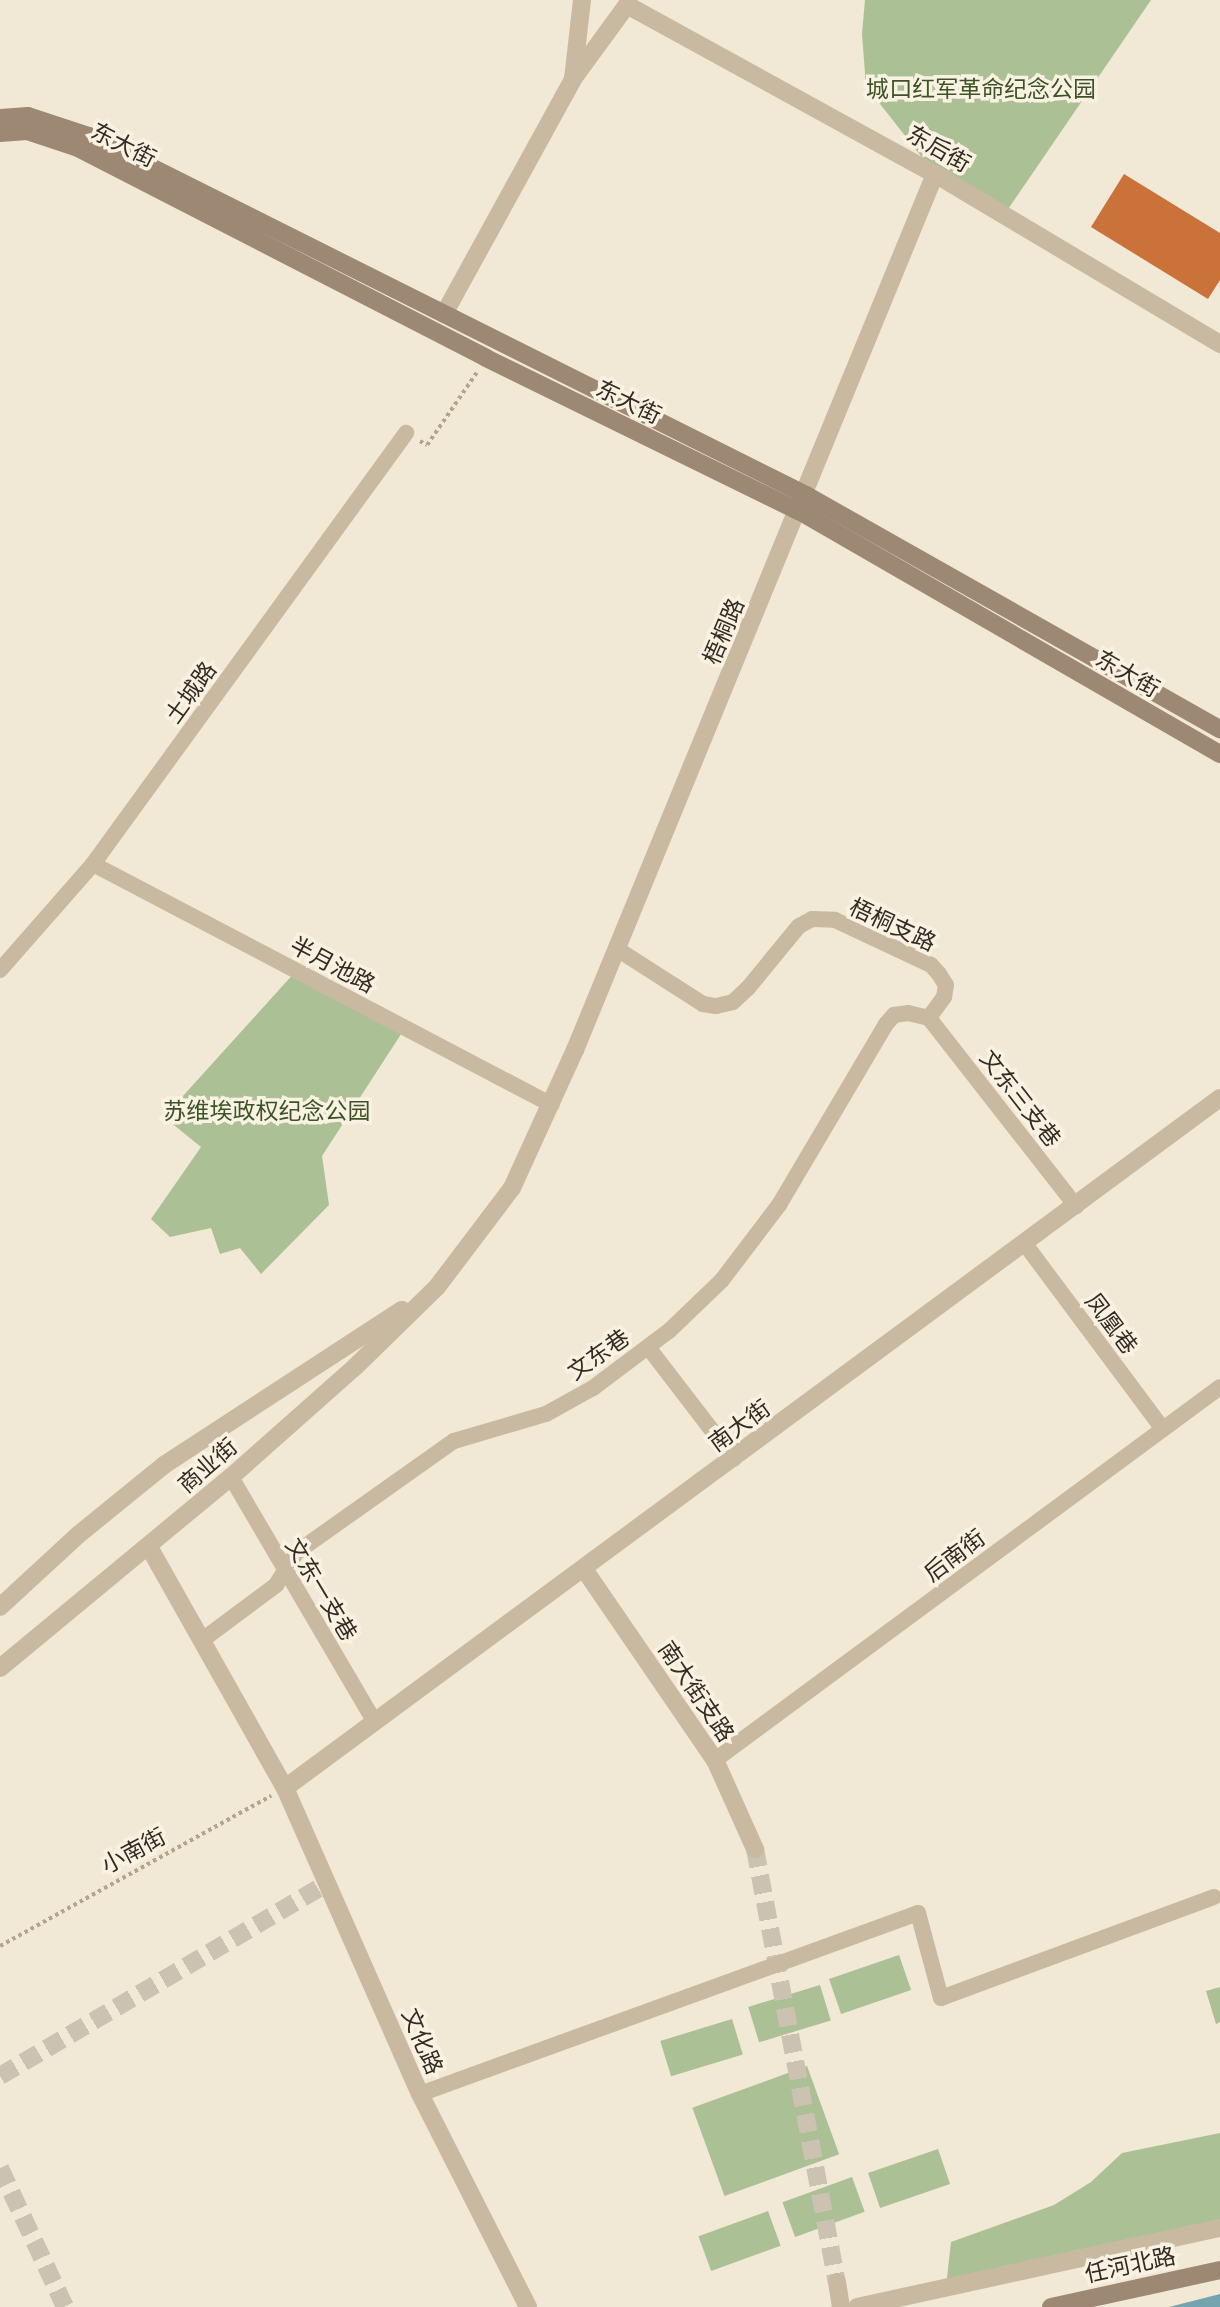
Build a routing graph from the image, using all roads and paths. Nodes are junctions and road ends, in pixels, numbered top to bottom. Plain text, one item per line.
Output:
1 (582, 0) edge
2 (573, 79) junction
3 (0, 118) edge
4 (0, 133) edge
5 (935, 174) junction
6 (444, 314) junction
7 (1220, 344) edge
8 (486, 358) junction
9 (406, 433) joint
10 (802, 503) junction
11 (1220, 729) edge
12 (1220, 754) edge
13 (93, 864) junction
14 (617, 949) junction
15 (0, 970) edge
16 (929, 1018) junction
17 (1220, 1098) edge
18 (552, 1105) junction
19 (1076, 1206) junction
20 (1025, 1244) junction
21 (437, 1287) junction
22 (648, 1347) junction
23 (1220, 1387) edge
24 (1163, 1429) junction
25 (734, 1459) junction
26 (231, 1477) junction
27 (149, 1547) junction
28 (584, 1569) junction
29 (286, 1573) junction
30 (0, 1607) edge
31 (201, 1640) junction
32 (0, 1668) edge
33 (375, 1722) junction
34 (715, 1760) junction
35 (285, 1788) junction
36 (755, 1849) tunnel mouth
37 (1214, 1897) dead end
38 (0, 1946) edge
39 (420, 2094) junction
40 (1220, 2228) edge
41 (1220, 2270) edge
42 (836, 2282) tunnel mouth
43 (528, 2307) edge
44 (841, 2307) edge
45 (857, 2307) edge
46 (1051, 2307) edge

1 - 2 street
2 - 5 street, 东后街
2 - 6 street
3 - 6 main road, 东大街
4 - 8 main road, 东大街
5 - 7 street, 东后街
5 - 10 street, 梧桐路
6 - 10 main road, 东大街
8 - 9 path
8 - 10 main road, 东大街
9 - 13 street, 土城路
10 - 11 main road, 东大街
10 - 12 main road, 东大街
10 - 14 street, 梧桐路
13 - 15 street, 土城路
13 - 18 street, 半月池路
14 - 16 street, 梧桐支路
14 - 18 street, 梧桐路
16 - 19 street, 文东三支巷
16 - 22 street, 文东巷
17 - 19 street, 南大街
18 - 21 street, 商业街
19 - 20 street, 南大街
20 - 24 street, 凤凰巷
20 - 25 street, 南大街
21 - 26 street, 商业街
21 - 30 street, 商业街
22 - 25 street
22 - 29 street, 文东巷
23 - 24 street, 后南街
24 - 34 street, 后南街
25 - 28 street, 南大街
26 - 27 street, 商业街
26 - 29 street, 文东一支巷
27 - 31 street, 文化路
27 - 32 street, 商业街
28 - 33 street, 南大街
28 - 34 street, 南大街支路
29 - 31 street, 文东巷
29 - 33 street, 文东一支巷
31 - 35 street, 文化路
33 - 35 street, 南大街
34 - 36 street, 南大街支路
35 - 38 path, 小南街
35 - 39 street, 文化路
37 - 39 street
39 - 43 street, 文化路
40 - 45 street
41 - 46 main road, 任河北路
42 - 44 street

